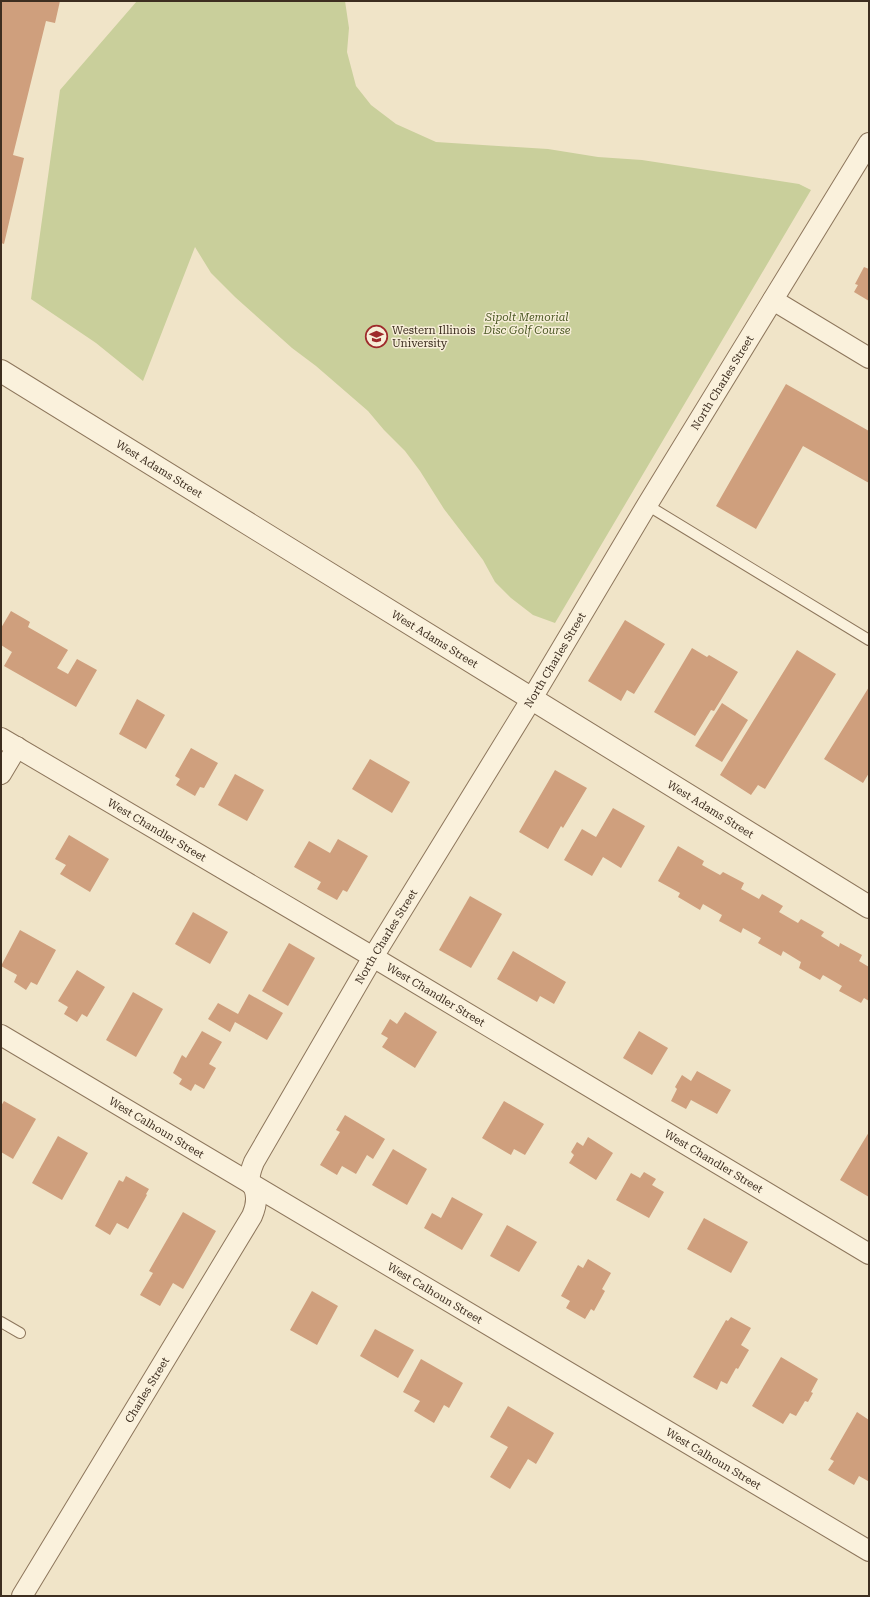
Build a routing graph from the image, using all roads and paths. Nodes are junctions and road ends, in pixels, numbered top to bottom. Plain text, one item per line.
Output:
1 (869, 143) edge
2 (773, 300) junction
3 (869, 358) edge
4 (1, 371) edge
5 (647, 505) junction
6 (869, 640) edge
7 (531, 700) junction
8 (9, 743) edge
9 (1, 774) edge
10 (869, 908) edge
11 (373, 957) junction
12 (1, 1035) edge
13 (249, 1182) junction
14 (869, 1254) edge
15 (1, 1322) edge
16 (20, 1333) dead end
17 (869, 1551) edge
18 (22, 1596) edge

1 - 2 street, North Charles Street
2 - 3 street
2 - 5 street, North Charles Street
4 - 7 street, West Adams Street
5 - 6 lane
5 - 7 street, North Charles Street
7 - 10 street, West Adams Street
7 - 11 street, North Charles Street
8 - 9 street
8 - 11 street, West Chandler Street
11 - 13 street, North Charles Street
11 - 14 street, West Chandler Street
12 - 13 street, West Calhoun Street
13 - 17 street, West Calhoun Street
13 - 18 street, Charles Street
15 - 16 lane

